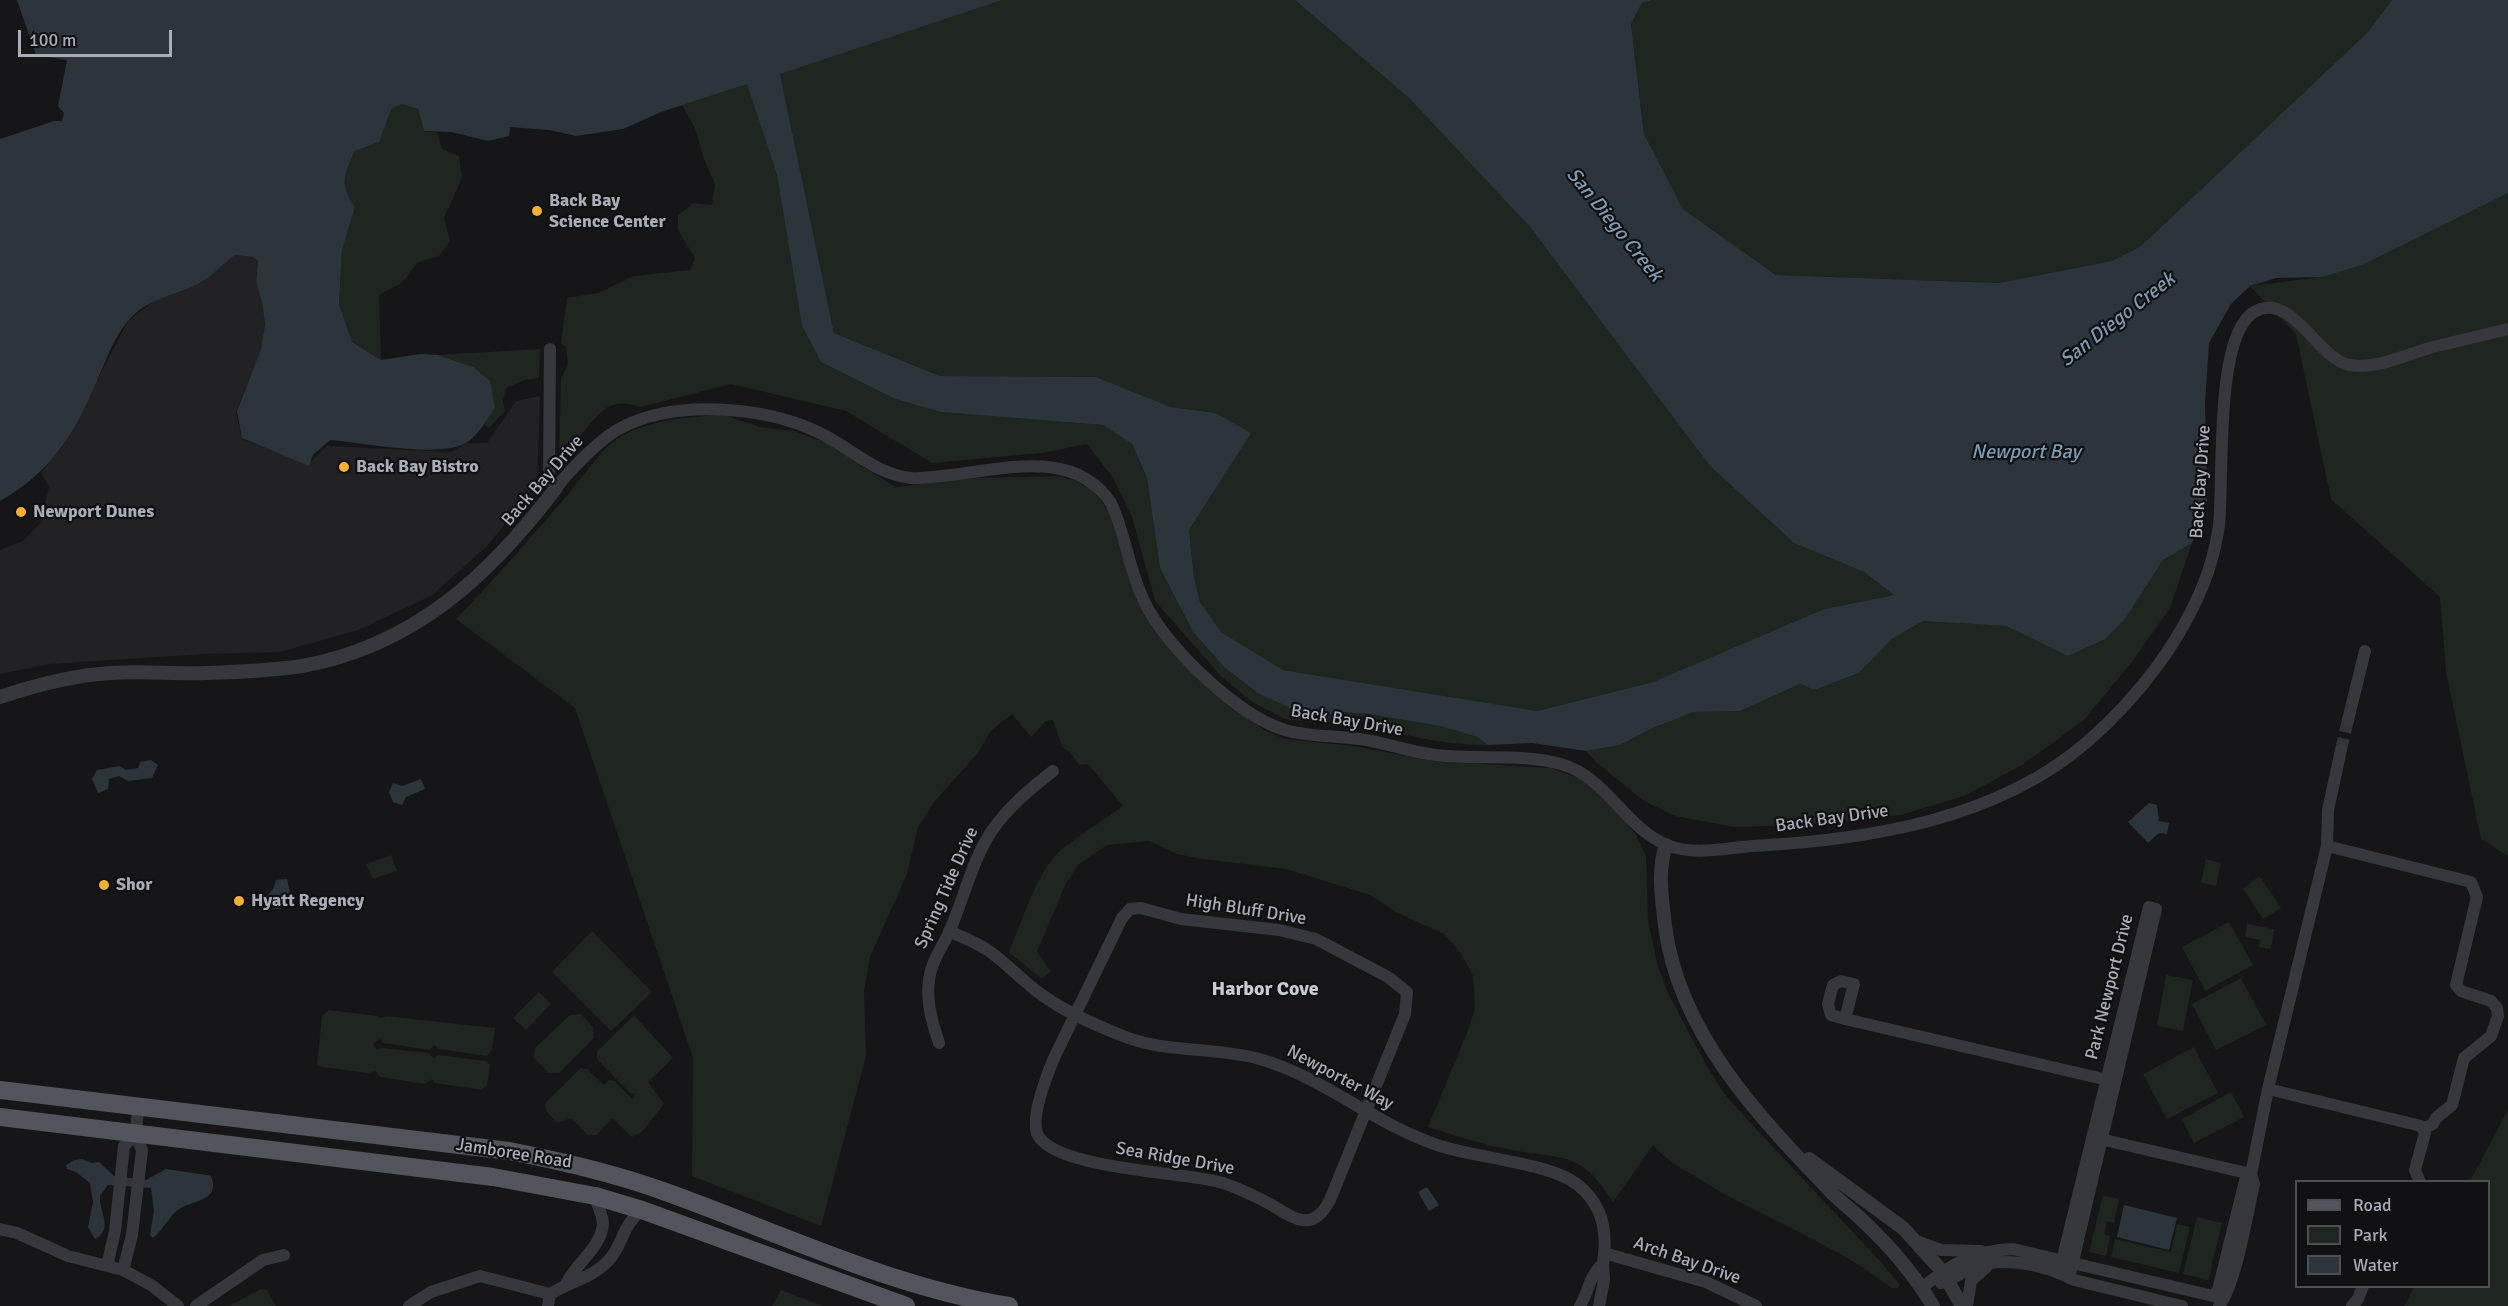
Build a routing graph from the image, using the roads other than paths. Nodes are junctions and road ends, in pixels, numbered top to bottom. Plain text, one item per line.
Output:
1 (2508, 329) edge
2 (550, 349) dead end
3 (556, 488) junction
4 (2365, 651) dead end
5 (0, 697) edge
6 (2348, 720) tunnel mouth
7 (2342, 750) tunnel mouth
8 (1053, 771) dead end
9 (1666, 845) junction
10 (2327, 846) junction
11 (950, 931) junction
12 (1076, 1016) junction
13 (1845, 1019) dead end
14 (939, 1043) dead end
15 (2111, 1081) junction
16 (2268, 1089) junction
17 (0, 1090) edge
18 (140, 1105) junction
19 (1366, 1112) junction
20 (0, 1117) edge
21 (2423, 1129) junction
22 (135, 1135) junction
23 (2097, 1138) junction
24 (1785, 1142) junction
25 (2251, 1174) junction
26 (120, 1180) junction
27 (2419, 1180) edge
28 (138, 1183) junction
29 (595, 1196) junction
30 (642, 1210) junction
31 (117, 1216) junction
32 (134, 1219) junction
33 (0, 1229) edge
34 (1916, 1241) junction
35 (597, 1244) junction
36 (615, 1252) junction
37 (1982, 1252) junction
38 (284, 1255) dead end
39 (1604, 1258) junction
40 (2068, 1262) junction
41 (1989, 1264) junction
42 (107, 1266) junction
43 (123, 1270) junction
44 (2064, 1275) junction
45 (1945, 1276) junction
46 (566, 1284) junction
47 (1922, 1288) junction
48 (2363, 1288) edge
49 (2176, 1289) junction
50 (549, 1300) edge
51 (1582, 1302) edge
52 (2217, 1303) edge
53 (1599, 1304) edge
54 (2175, 1305) edge
55 (178, 1306) edge
56 (196, 1306) edge
57 (409, 1306) edge
58 (906, 1306) edge
59 (1009, 1306) edge
60 (1756, 1306) edge
61 (1933, 1306) edge
62 (1962, 1306) edge
63 (1967, 1306) edge
64 (2352, 1306) edge

1 - 9 street, Back Bay Drive
2 - 3 street
3 - 5 street, Back Bay Drive
3 - 9 street, Back Bay Drive
4 - 6 street
7 - 10 street
8 - 11 street, Spring Tide Drive
9 - 24 street
10 - 16 street
10 - 21 street
11 - 12 street, Newporter Way
11 - 14 street, Spring Tide Drive
12 - 19 street, Newporter Way
12 - 19 street, Sea Ridge Drive
12 - 19 street, High Bluff Drive
13 - 15 street, Park Newport Drive
15 - 15 street, Park Newport Drive
15 - 23 street, Park Newport Drive
16 - 21 street
16 - 25 street
17 - 18 main road, Jamboree Road
18 - 22 street
18 - 59 main road, Jamboree Road
19 - 39 street, Newporter Way
20 - 22 main road, Jamboree Road
21 - 27 street
22 - 26 street
22 - 28 street
22 - 29 main road, Jamboree Road
23 - 25 street
23 - 40 street, Park Newport Drive
24 - 34 street
24 - 47 street
25 - 52 street
26 - 28 street
26 - 31 street
28 - 32 street
29 - 30 main road, Jamboree Road
29 - 35 street
30 - 36 street
30 - 58 main road, Jamboree Road
31 - 32 street
31 - 42 street
32 - 43 street
33 - 42 street
34 - 37 street
34 - 45 street
35 - 36 street
35 - 46 street
36 - 46 street
37 - 40 street
37 - 45 street
38 - 56 street
39 - 51 street, Newporter Way
39 - 53 street, Newporter Way
39 - 60 street, Arch Bay Drive
40 - 44 street, Park Newport Drive
40 - 49 street
41 - 44 street
41 - 45 street
41 - 63 street
42 - 43 street
43 - 55 street
44 - 54 street
45 - 47 street
45 - 62 street
46 - 50 street
47 - 61 street
48 - 64 street
49 - 52 street
49 - 54 street
50 - 57 street
51 - 53 street, Newporter Way

